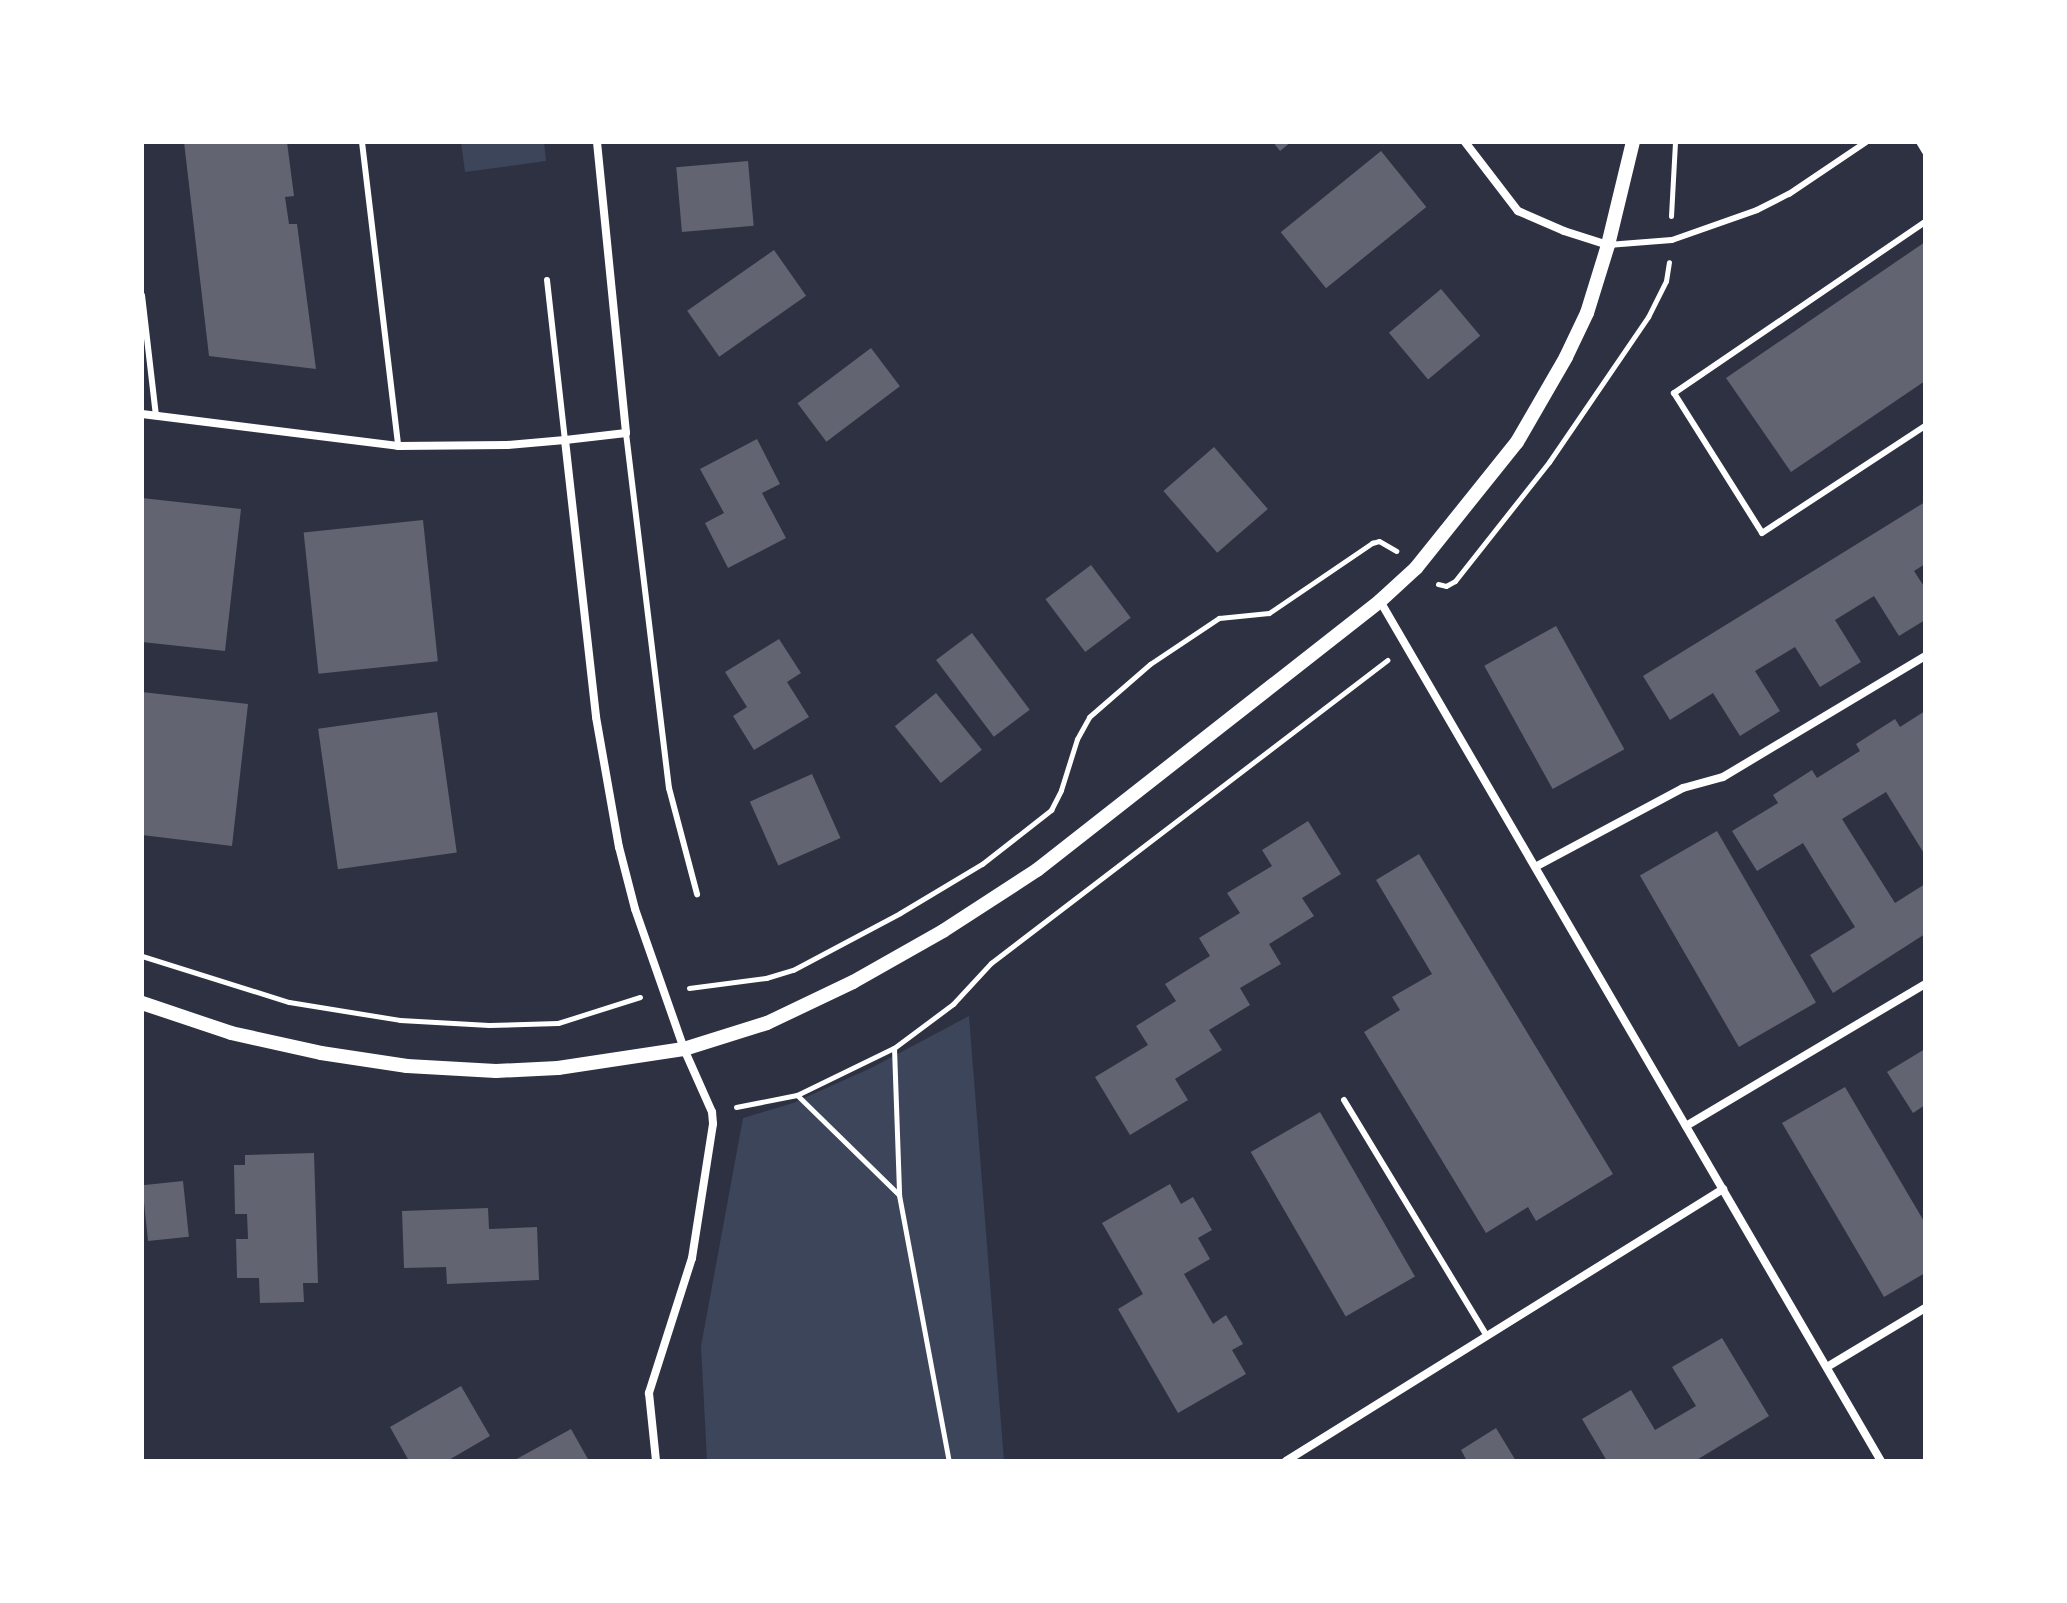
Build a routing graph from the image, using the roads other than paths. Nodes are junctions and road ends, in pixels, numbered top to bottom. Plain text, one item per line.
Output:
1 (362, 142) edge
2 (597, 142) edge
3 (1465, 142) edge
4 (1633, 142) edge
5 (1866, 142) edge
6 (1919, 142) edge
7 (1925, 152) edge
8 (1925, 222) edge
9 (1608, 245) junction
10 (547, 280) dead end
11 (142, 295) edge
12 (142, 414) edge
13 (156, 416) junction
14 (1925, 426) edge
15 (626, 433) junction
16 (565, 440) junction
17 (398, 446) junction
18 (1380, 601) junction
19 (1925, 656) edge
20 (1537, 866) junction
21 (697, 894) dead end
22 (1925, 984) edge
23 (142, 1003) edge
24 (684, 1049) junction
25 (1344, 1100) dead end
26 (1686, 1126) junction
27 (1723, 1189) junction
28 (1925, 1308) edge
29 (1487, 1336) junction
30 (1827, 1367) junction
31 (656, 1461) edge
32 (1286, 1461) edge
33 (1881, 1461) edge

1 - 17 lane
2 - 15 street
3 - 9 street
4 - 9 street
5 - 9 lane
6 - 7 lane
8 - 14 lane
9 - 18 street
10 - 16 lane
11 - 13 lane
12 - 13 street
13 - 17 street
15 - 16 street
15 - 21 lane
16 - 17 street
16 - 24 street
18 - 20 street
18 - 24 street
19 - 20 street
20 - 26 street
22 - 26 street
23 - 24 street
24 - 31 street
25 - 29 lane
26 - 27 street
27 - 29 street
27 - 30 street
28 - 30 street
29 - 32 street
30 - 33 street

